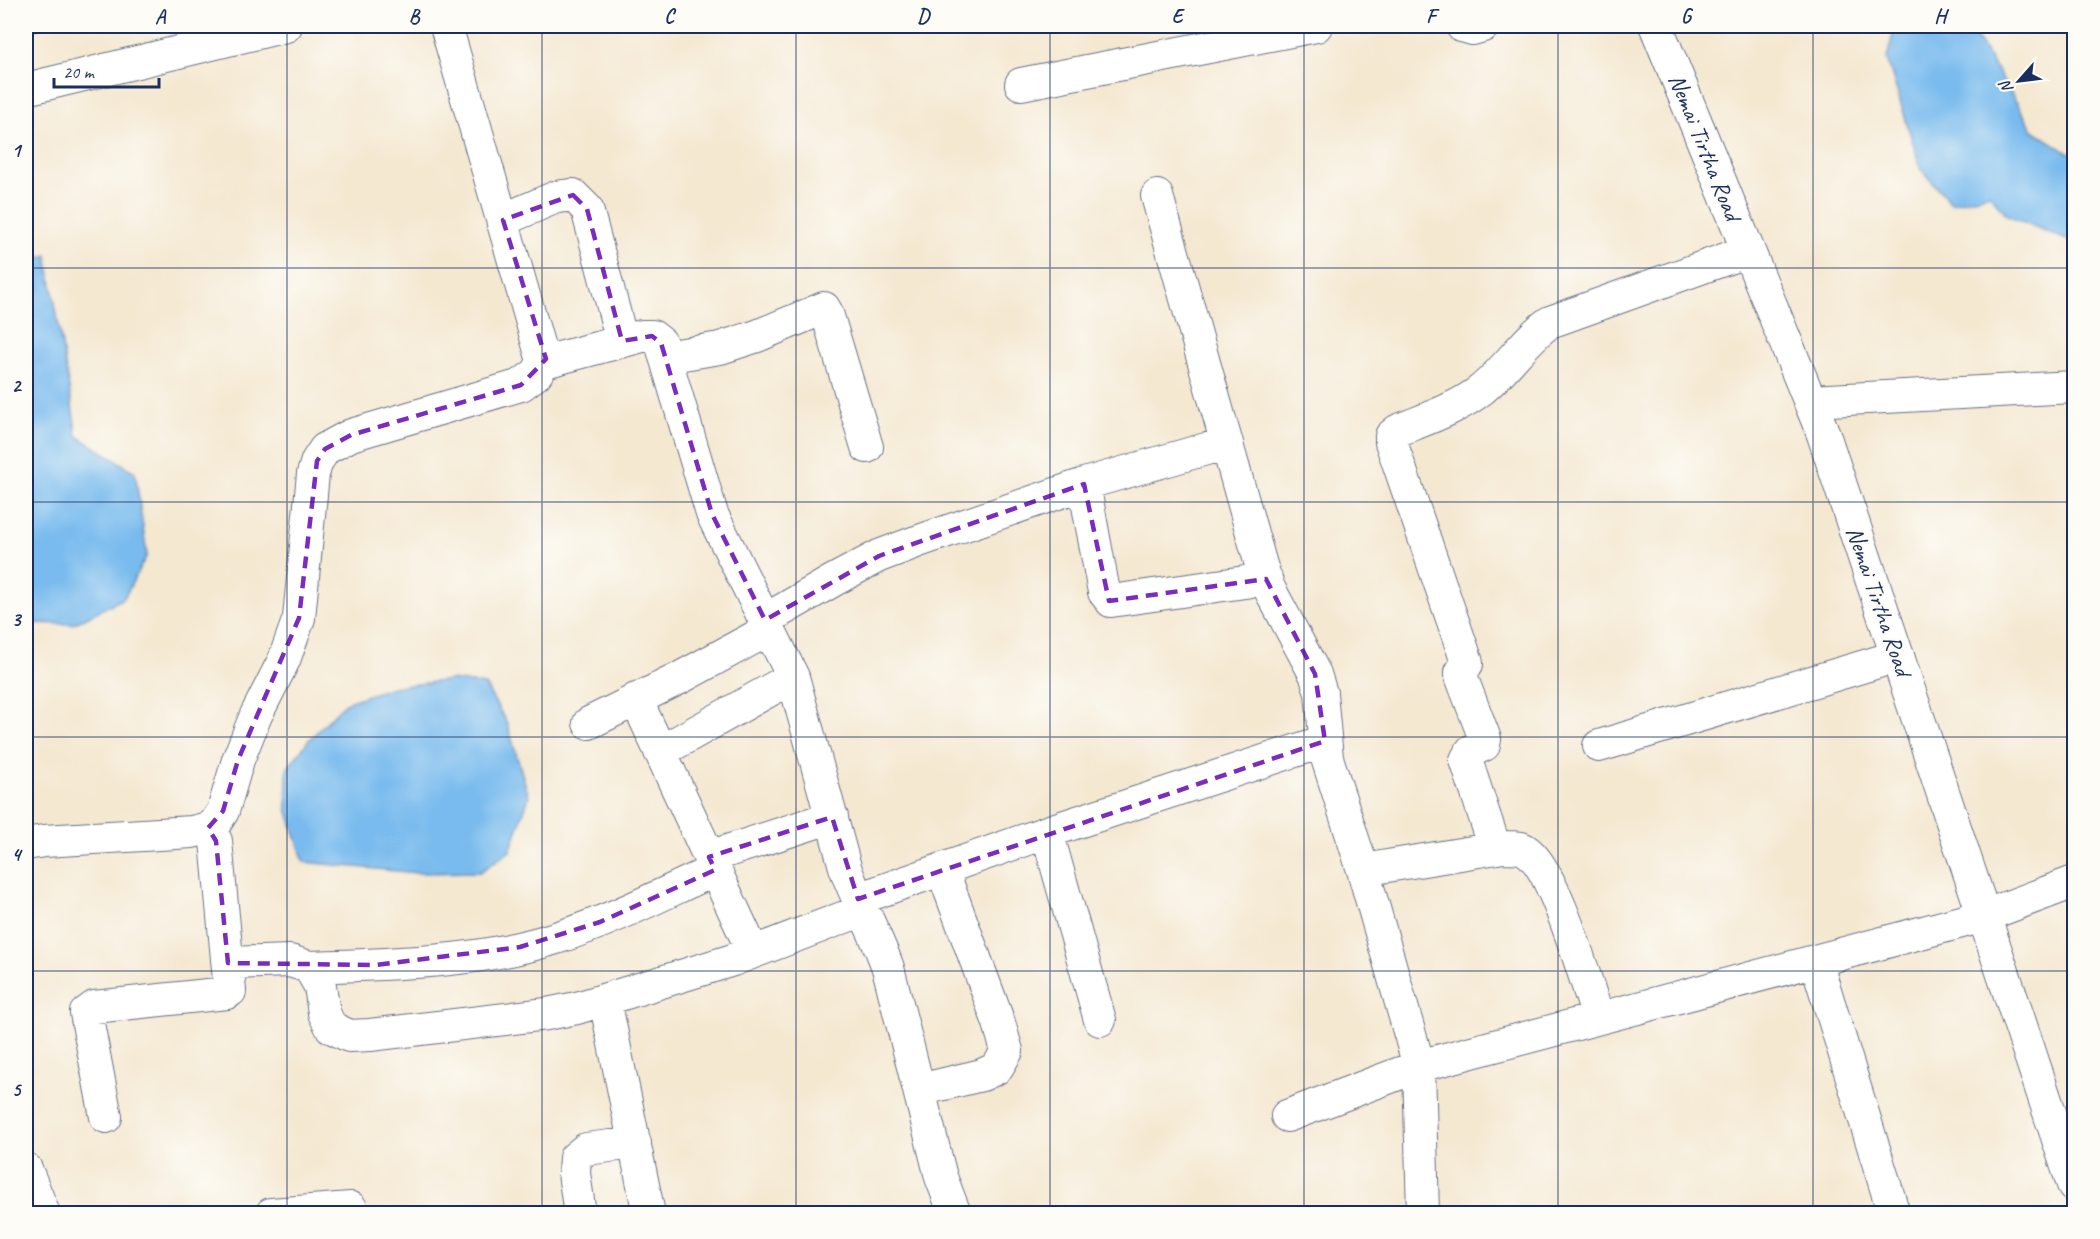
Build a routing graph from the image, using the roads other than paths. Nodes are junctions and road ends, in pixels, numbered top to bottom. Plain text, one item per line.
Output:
1 (286, 26) edge
2 (446, 26) edge
3 (1316, 26) edge
4 (1462, 26) edge
5 (1483, 26) edge
6 (1656, 26) edge
7 (1021, 84) dead end
8 (26, 89) edge
9 (1157, 196) dead end
10 (503, 220) junction
11 (1748, 251) junction
12 (622, 341) junction
13 (665, 357) junction
14 (546, 359) junction
15 (2074, 387) edge
16 (1810, 401) junction
17 (1227, 443) junction
18 (867, 447) dead end
19 (1084, 484) junction
20 (1266, 579) junction
21 (768, 624) junction
22 (1898, 656) junction
23 (793, 677) junction
24 (636, 699) junction
25 (589, 723) dead end
26 (1325, 741) junction
27 (1599, 746) dead end
28 (660, 752) junction
29 (832, 817) junction
30 (208, 828) junction
31 (1047, 832) junction
32 (26, 844) edge
33 (1495, 848) junction
34 (712, 863) junction
35 (942, 869) junction
36 (1364, 870) junction
37 (2074, 882) edge
38 (861, 904) junction
39 (1984, 916) junction
40 (753, 952) junction
41 (1816, 961) junction
42 (228, 963) junction
43 (309, 968) junction
44 (605, 1000) junction
45 (1598, 1018) junction
46 (1100, 1020) dead end
47 (1419, 1066) junction
48 (919, 1090) junction
49 (1287, 1116) dead end
50 (106, 1117) dead end
51 (635, 1143) junction
52 (26, 1169) edge
53 (2074, 1186) edge
54 (351, 1208) dead end
55 (44, 1214) edge
56 (271, 1214) edge
57 (580, 1214) edge
58 (649, 1214) edge
59 (955, 1214) edge
60 (1423, 1214) edge
61 (1894, 1214) edge

1 - 8 street
2 - 10 street
3 - 7 street
4 - 5 street
6 - 11 street, Nemai Tirtha Road
9 - 17 street
10 - 12 street
10 - 14 street
11 - 16 street, Nemai Tirtha Road
11 - 33 street
12 - 13 street
12 - 14 street
13 - 18 street
13 - 21 street
14 - 30 street
15 - 16 street
16 - 22 street, Nemai Tirtha Road
17 - 19 street
17 - 20 street
19 - 20 street
19 - 21 street
20 - 26 street
21 - 23 street
21 - 24 street
22 - 27 street
22 - 39 street, Nemai Tirtha Road
23 - 28 street
23 - 29 street
24 - 25 street
24 - 28 street
26 - 31 street
26 - 36 street
28 - 34 street
29 - 34 street
29 - 38 street
30 - 32 street
30 - 42 street
31 - 35 street
31 - 46 street
33 - 36 street
33 - 45 street
34 - 40 street
34 - 43 street
35 - 38 street
35 - 48 street
36 - 47 street
37 - 39 street
38 - 40 street
38 - 48 street
39 - 41 street
39 - 53 street, Nemai Tirtha Road
40 - 44 street
41 - 45 street
41 - 61 street
42 - 43 street
42 - 50 street
43 - 44 street
44 - 51 street
45 - 47 street
47 - 49 street
47 - 60 street
48 - 59 street
51 - 57 street
51 - 58 street
52 - 55 street
54 - 56 street

